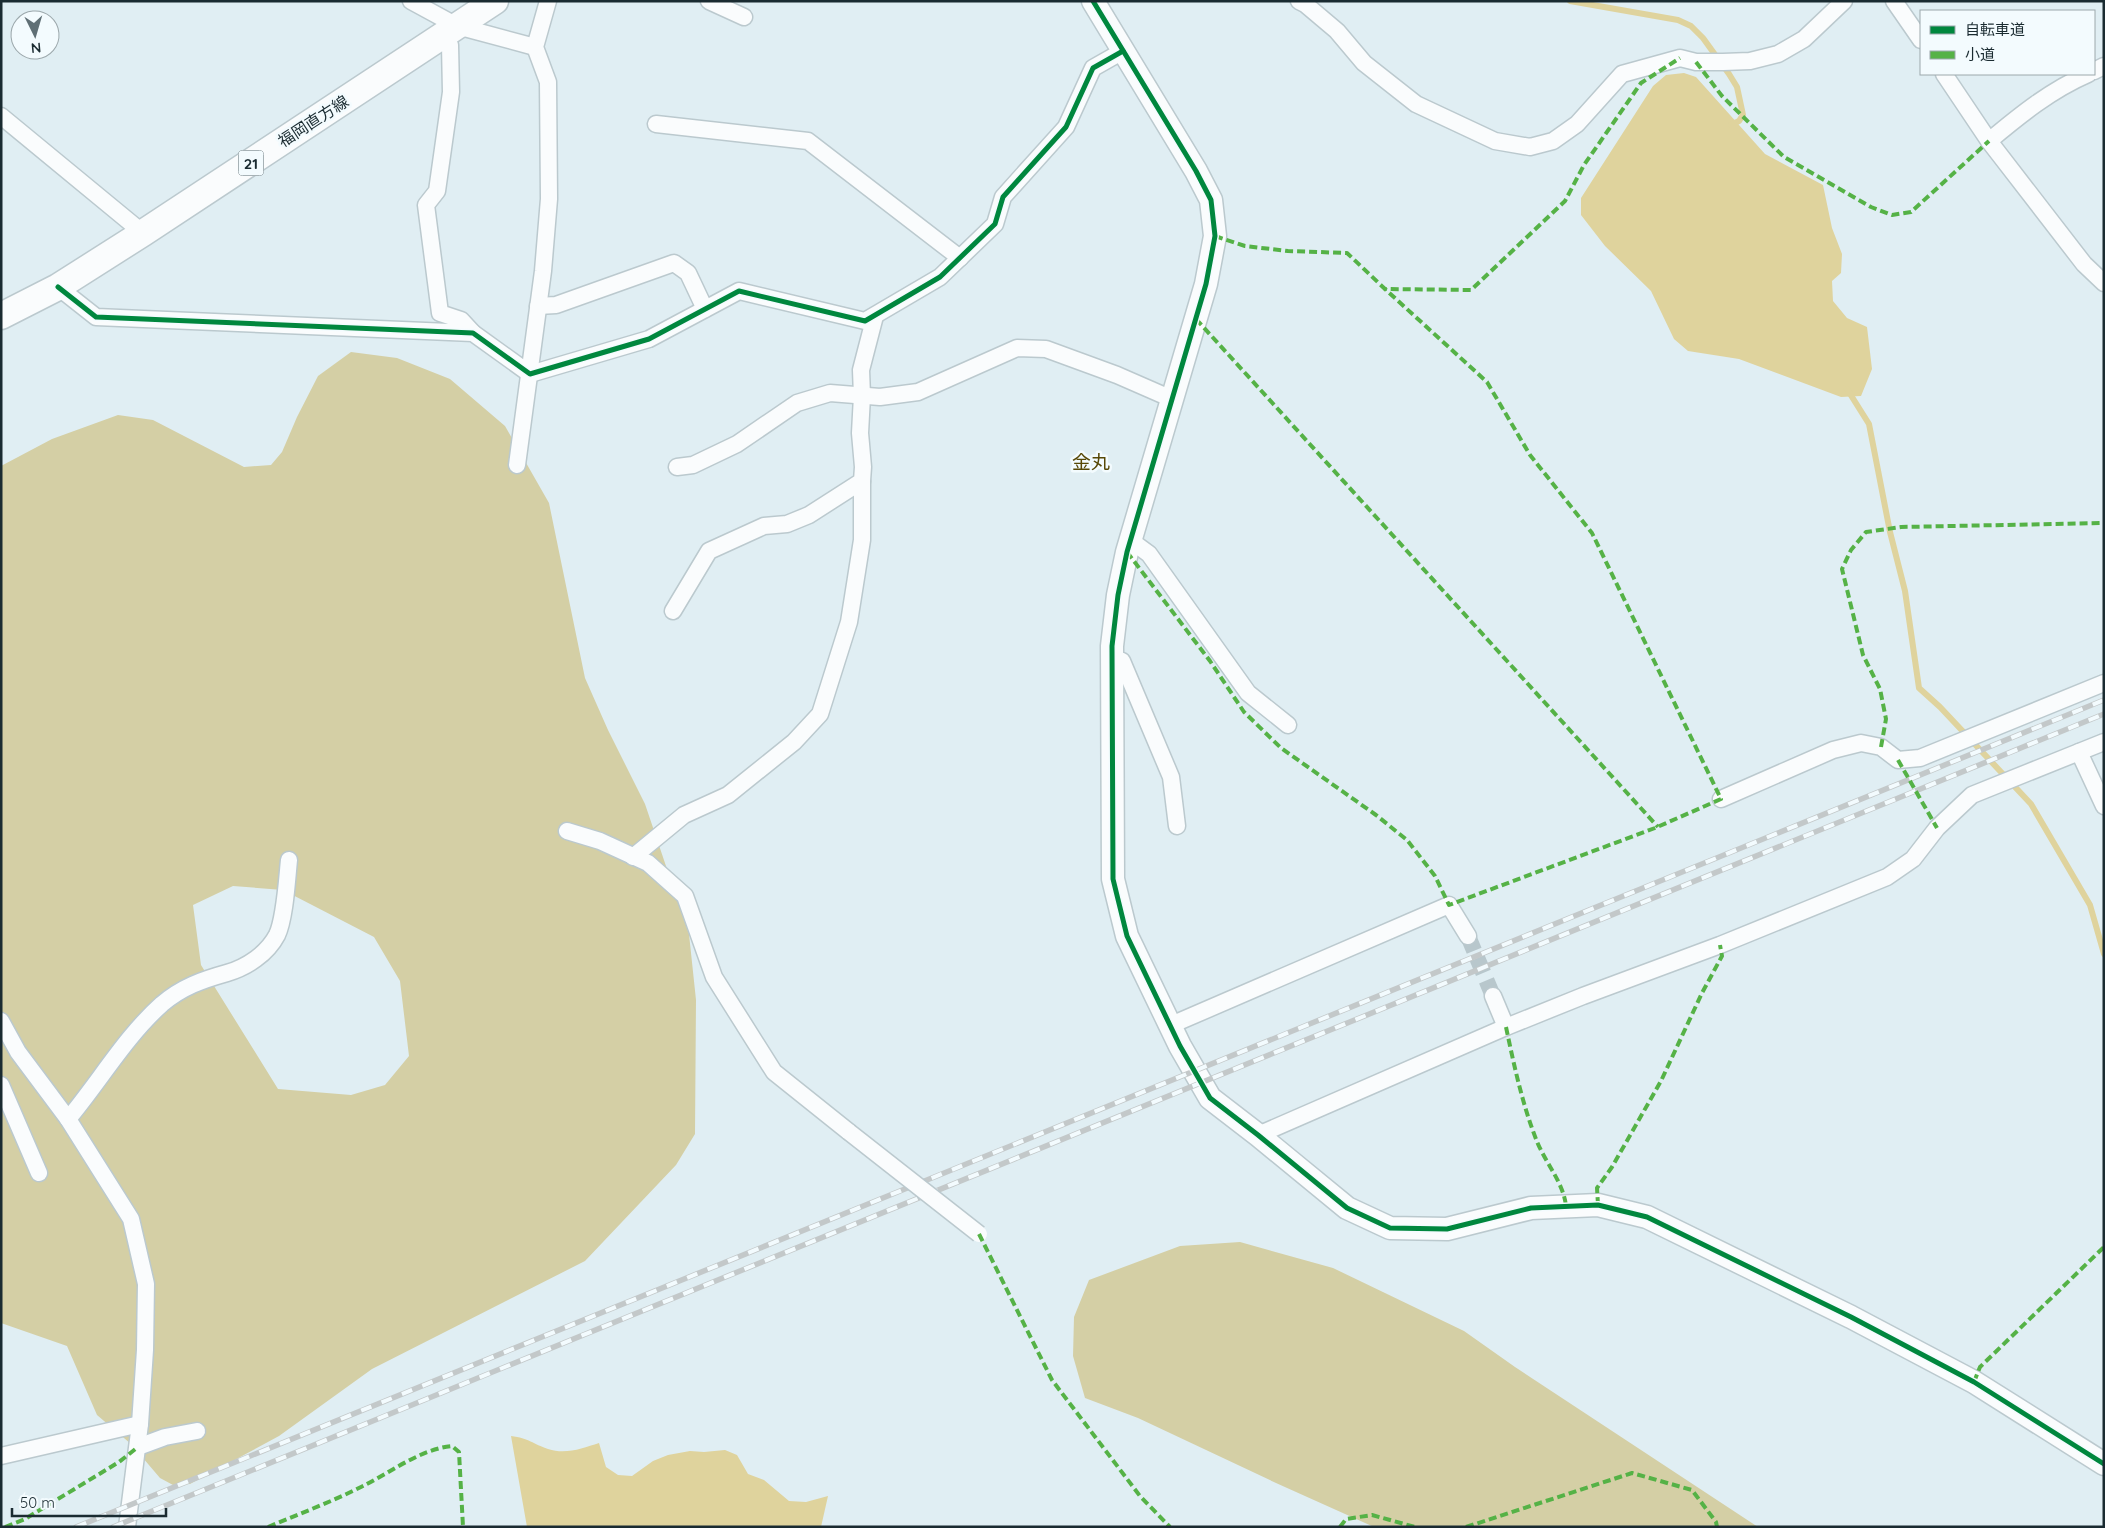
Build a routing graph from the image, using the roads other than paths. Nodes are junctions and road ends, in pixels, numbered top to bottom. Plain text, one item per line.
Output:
1 (411, 1) edge
2 (495, 1) edge
3 (548, 1) edge
4 (709, 1) edge
5 (1299, 1) edge
6 (1844, 1) edge
7 (1894, 1) edge
8 (1101, 4) edge
9 (744, 17) dead end
10 (450, 31) junction
11 (1920, 39) edge
12 (535, 47) junction
13 (1123, 51) junction
14 (1945, 75) edge
15 (2084, 75) edge
16 (1, 116) edge
17 (656, 124) dead end
18 (1989, 141) junction
19 (143, 233) junction
20 (960, 258) junction
21 (2104, 284) edge
22 (58, 287) junction
23 (538, 306) junction
24 (705, 309) junction
25 (1, 316) edge
26 (875, 316) junction
27 (473, 333) junction
28 (530, 374) junction
29 (862, 396) junction
30 (1172, 399) junction
31 (517, 465) dead end
32 (677, 467) dead end
33 (862, 481) junction
34 (1130, 540) junction
35 (673, 611) dead end
36 (1112, 658) junction
37 (2104, 683) edge
38 (1288, 725) dead end
39 (2104, 742) edge
40 (2078, 752) junction
41 (1721, 799) dead end
42 (2104, 806) edge
43 (1177, 826) dead end
44 (567, 831) dead end
45 (633, 857) junction
46 (289, 860) dead end
47 (1468, 936) tunnel mouth
48 (1493, 996) tunnel mouth
49 (1, 1021) edge
50 (1171, 1025) junction
51 (1506, 1026) junction
52 (1, 1085) edge
53 (68, 1120) junction
54 (1258, 1135) junction
55 (39, 1173) dead end
56 (979, 1234) dead end
57 (140, 1424) junction
58 (196, 1431) dead end
59 (138, 1447) junction
60 (1, 1456) edge
61 (2104, 1464) edge
62 (127, 1527) edge

1 - 10 street
2 - 10 main road, 福岡直方線 / 21
3 - 12 street
4 - 9 street
5 - 6 street
7 - 11 street
8 - 13 street
10 - 12 street
10 - 19 main road, 福岡直方線 / 21
10 - 27 street
12 - 23 street
13 - 20 street
13 - 30 street
14 - 18 street
15 - 18 street
16 - 19 street
17 - 20 street
18 - 21 street
19 - 22 main road, 福岡直方線 / 21
20 - 26 street
22 - 25 main road, 福岡直方線 / 21
22 - 27 street
23 - 24 street
23 - 28 street
24 - 26 street
24 - 28 street
26 - 29 street
27 - 28 street
28 - 31 street
29 - 30 street
29 - 32 street
29 - 33 street
30 - 34 street
33 - 35 street
33 - 45 street
34 - 36 street
34 - 38 street
36 - 43 street
36 - 50 street
37 - 41 street
39 - 40 street
40 - 42 street
40 - 51 street
44 - 45 street
45 - 56 street, bridge
46 - 53 street
47 - 50 street
48 - 51 street
49 - 53 street
50 - 54 street
51 - 54 street
52 - 55 street
53 - 57 street
54 - 61 street
57 - 59 street
57 - 60 street
58 - 59 street
59 - 62 street

